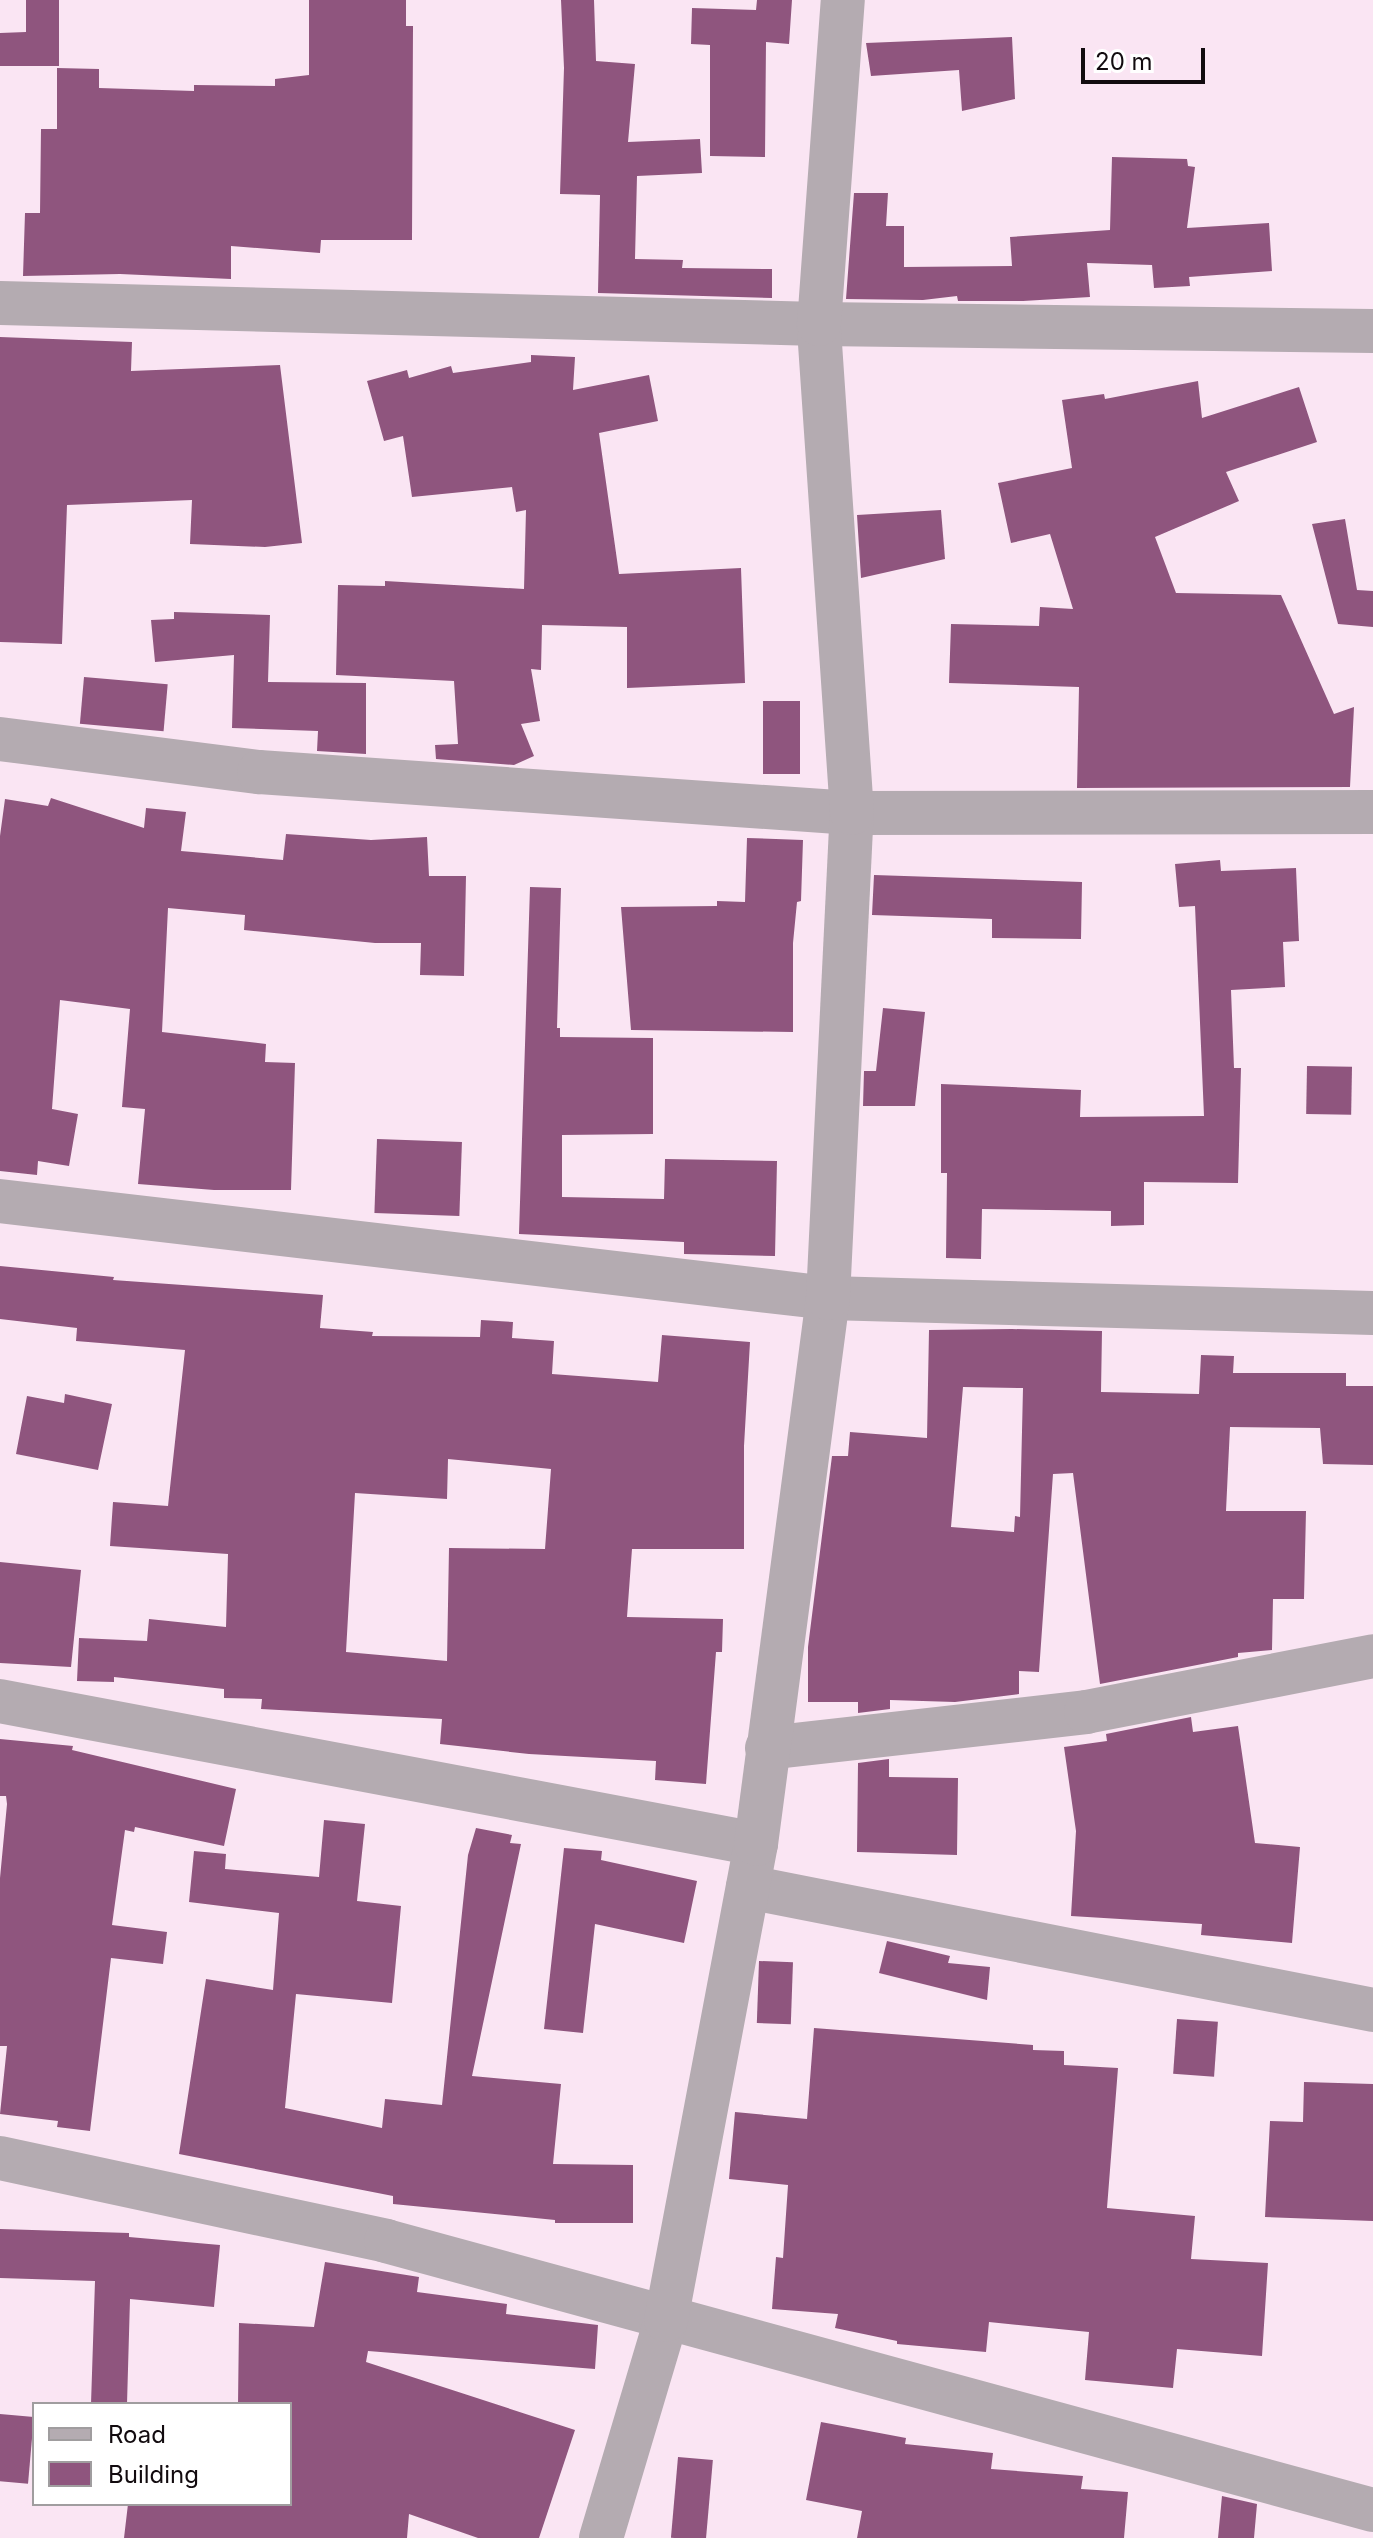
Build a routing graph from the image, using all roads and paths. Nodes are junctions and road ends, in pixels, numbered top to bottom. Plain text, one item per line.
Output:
1 (843, 0) edge
2 (0, 303) edge
3 (819, 324) junction
4 (1373, 331) edge
5 (0, 739) edge
6 (1373, 812) edge
7 (852, 813) junction
8 (0, 1201) edge
9 (828, 1298) junction
10 (1373, 1313) edge
11 (1373, 1656) edge
12 (0, 1701) edge
13 (767, 1748) junction
14 (756, 1844) junction
15 (748, 1887) junction
16 (1373, 2010) edge
17 (0, 2158) edge
18 (666, 2320) junction
19 (1373, 2510) edge
20 (601, 2538) edge

1 - 3 street
2 - 3 street
3 - 4 street
3 - 7 street
5 - 7 street
6 - 7 street
7 - 9 street
8 - 9 street
9 - 10 street
9 - 13 street
11 - 13 street
12 - 14 street
13 - 14 street
14 - 15 street
15 - 16 street
15 - 18 street
17 - 18 street
18 - 19 street
18 - 20 street

